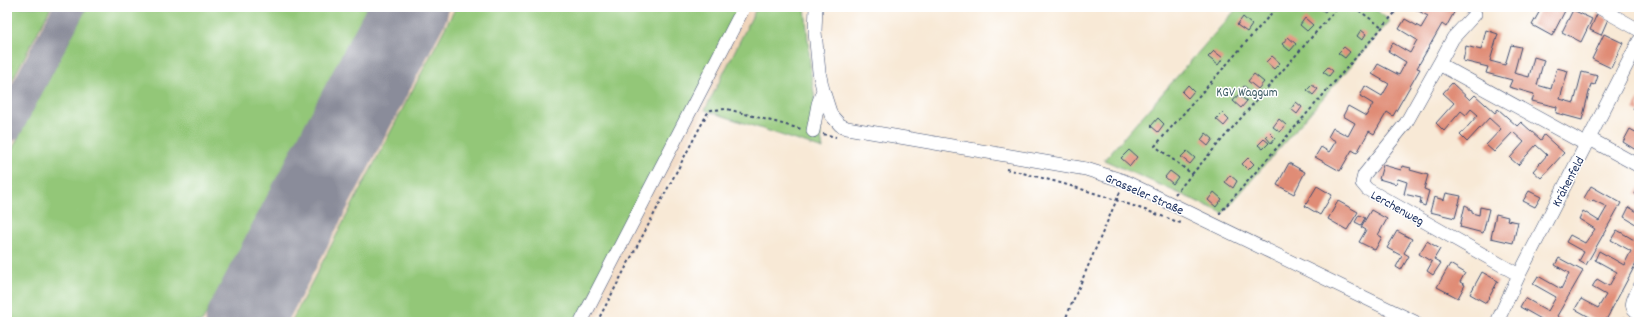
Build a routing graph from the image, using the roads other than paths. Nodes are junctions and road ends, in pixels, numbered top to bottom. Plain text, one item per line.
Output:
1 (744, 7) edge
2 (816, 7) edge
3 (1598, 7) edge
4 (1475, 14) dead end
5 (1639, 30) edge
6 (1639, 41) edge
7 (1439, 64) junction
8 (823, 90) junction
9 (812, 132) road end
10 (1588, 142) junction
11 (1639, 166) edge
12 (1519, 275) junction
13 (1639, 288) edge
14 (1639, 314) edge
15 (581, 322) edge
16 (1415, 322) edge
17 (1497, 322) edge

1 - 15 street
2 - 8 street
3 - 5 street
4 - 7 street, Lerchenweg
6 - 10 street, Krähenfeld
7 - 10 street
7 - 12 street, Lerchenweg
8 - 9 street
8 - 16 street, Grasseler Straße
10 - 11 street
10 - 12 street, Krähenfeld
12 - 17 street, Krähenfeld
13 - 14 street

